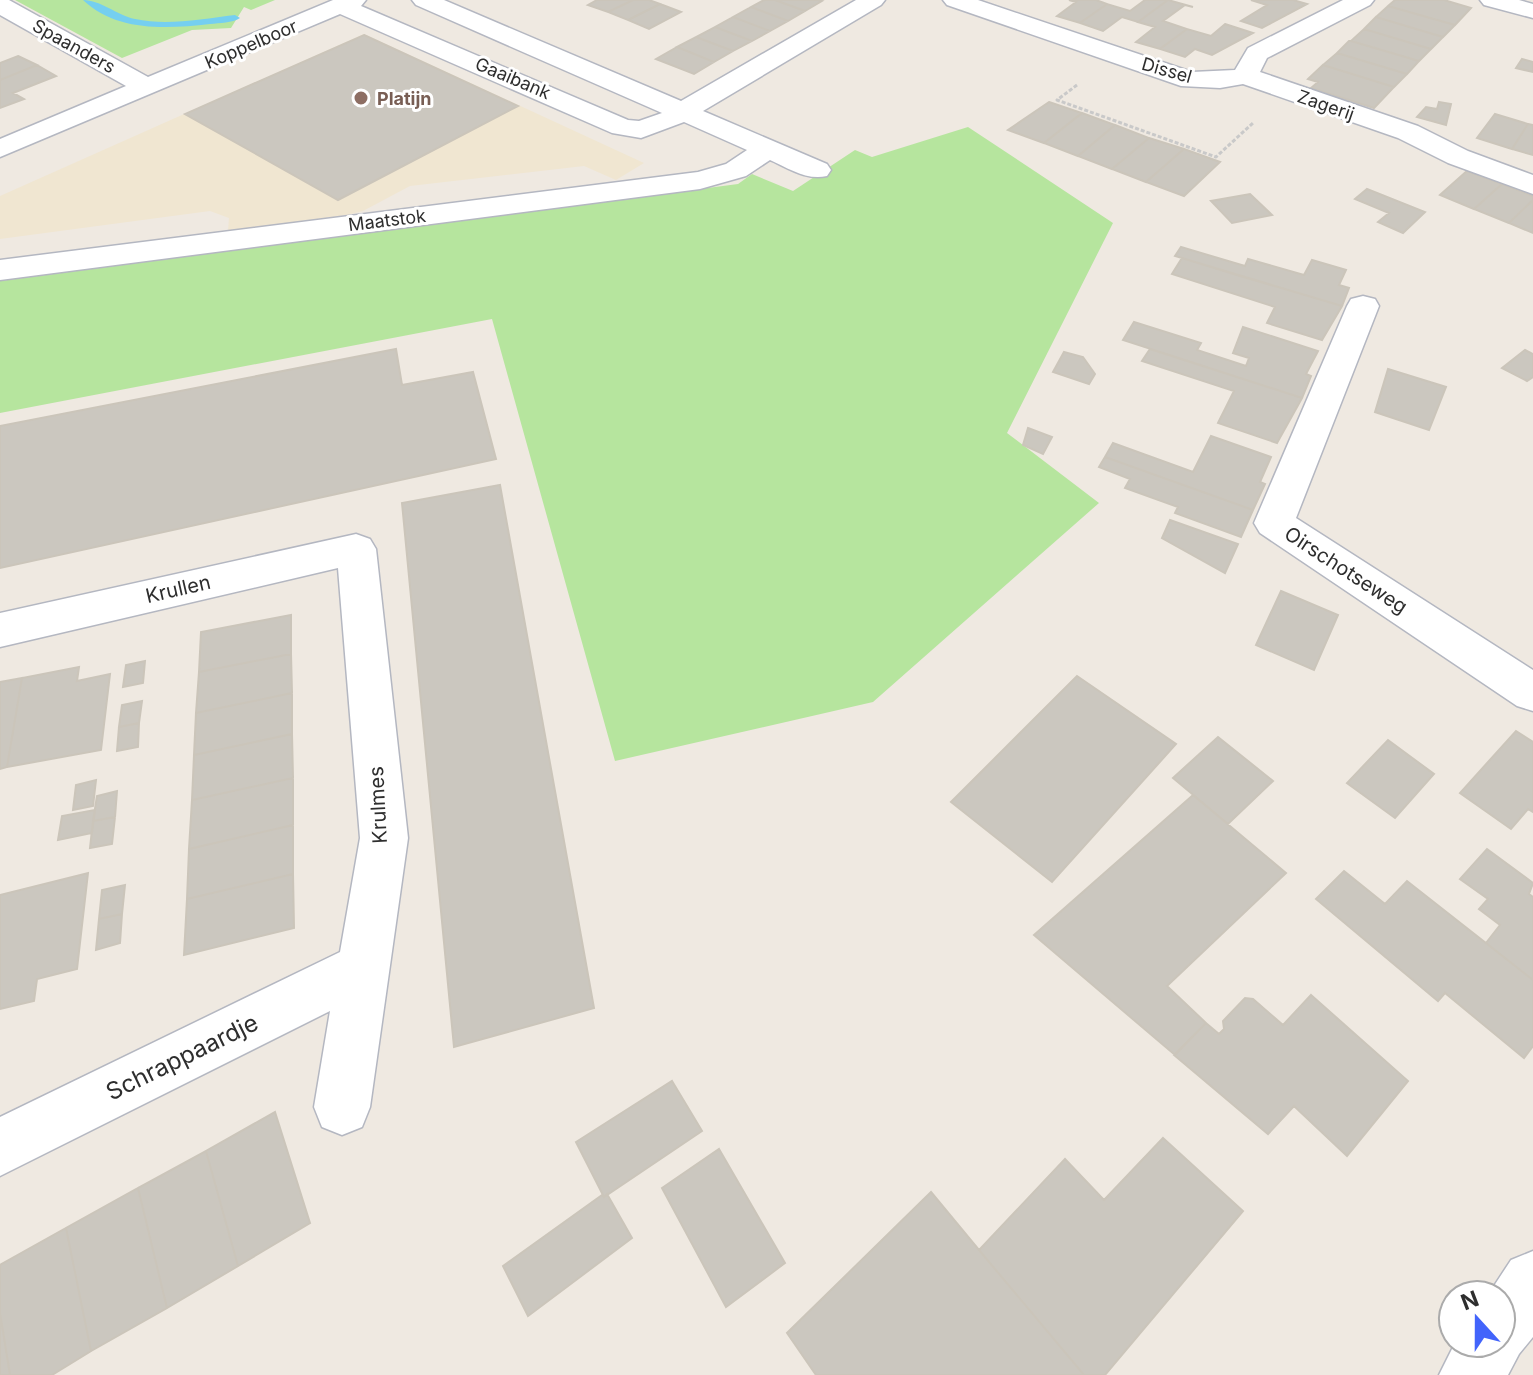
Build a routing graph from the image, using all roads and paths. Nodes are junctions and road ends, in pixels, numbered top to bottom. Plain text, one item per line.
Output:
1 (424, 0) edge
2 (873, 0) edge
3 (955, 0) edge
4 (1362, 0) edge
5 (1492, 0) edge
6 (348, 3) edge
7 (0, 5) edge
8 (1533, 11) edge
9 (1245, 76) junction
10 (147, 87) junction
11 (684, 110) junction
12 (1408, 132) junction
13 (0, 149) edge
14 (768, 149) junction
15 (1533, 162) edge
16 (817, 170) dead end
17 (1533, 185) edge
18 (0, 270) edge
19 (1363, 306) dead end
20 (356, 549) joint
21 (0, 630) edge
22 (1533, 693) edge
23 (364, 967) junction
24 (342, 1107) dead end
25 (0, 1147) edge
26 (1533, 1282) edge
27 (1517, 1306) edge

1 - 11 street, Gaaibank
2 - 11 street, Gaaibank
3 - 9 street, Dissel
4 - 9 street
5 - 8 street
6 - 10 street, Koppelboor
6 - 11 street, Gaaibank
7 - 10 street, Spaanders
9 - 12 street, Zagerij
10 - 13 street, Koppelboor
11 - 14 street, Gaaibank
12 - 15 street, Zagerij
12 - 17 street, Zagerij
14 - 16 street, Gaaibank
14 - 18 street, Maatstok
19 - 22 street, Oirschotseweg
20 - 21 street, Krullen
20 - 23 street, Krulmes
23 - 24 street, Krulmes
23 - 25 street, Schrappaardje
26 - 27 street

